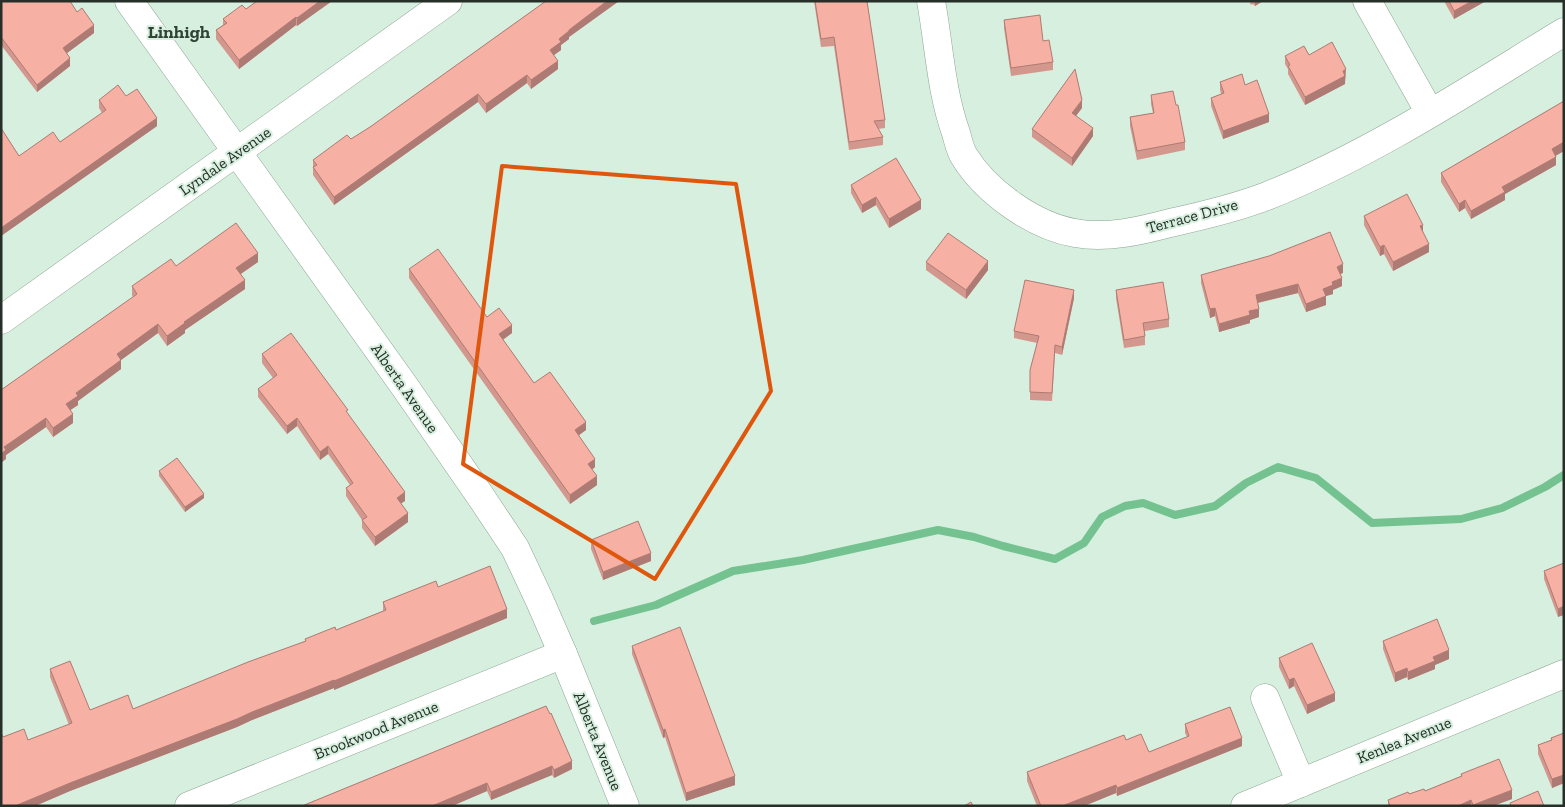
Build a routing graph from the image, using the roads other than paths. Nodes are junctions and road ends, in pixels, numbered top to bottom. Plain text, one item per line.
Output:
1 (129, 1) edge
2 (448, 1) edge
3 (931, 1) edge
4 (1366, 1) edge
5 (1564, 32) edge
6 (1430, 113) junction
7 (237, 152) junction
8 (1, 320) edge
9 (563, 654) junction
10 (1564, 674) edge
11 (1265, 698) dead end
12 (1301, 783) junction
13 (189, 806) edge
14 (625, 806) edge
15 (1245, 806) edge

1 - 7 street, Alberta Avenue
2 - 7 street, Lyndale Avenue
3 - 6 street, Terrace Drive
4 - 6 street
5 - 6 street, Terrace Drive
7 - 8 street, Lyndale Avenue
7 - 9 street, Alberta Avenue
9 - 13 street, Brookwood Avenue
9 - 14 street, Alberta Avenue
10 - 12 street, Kenlea Avenue
11 - 12 street
12 - 15 street, Kenlea Avenue

